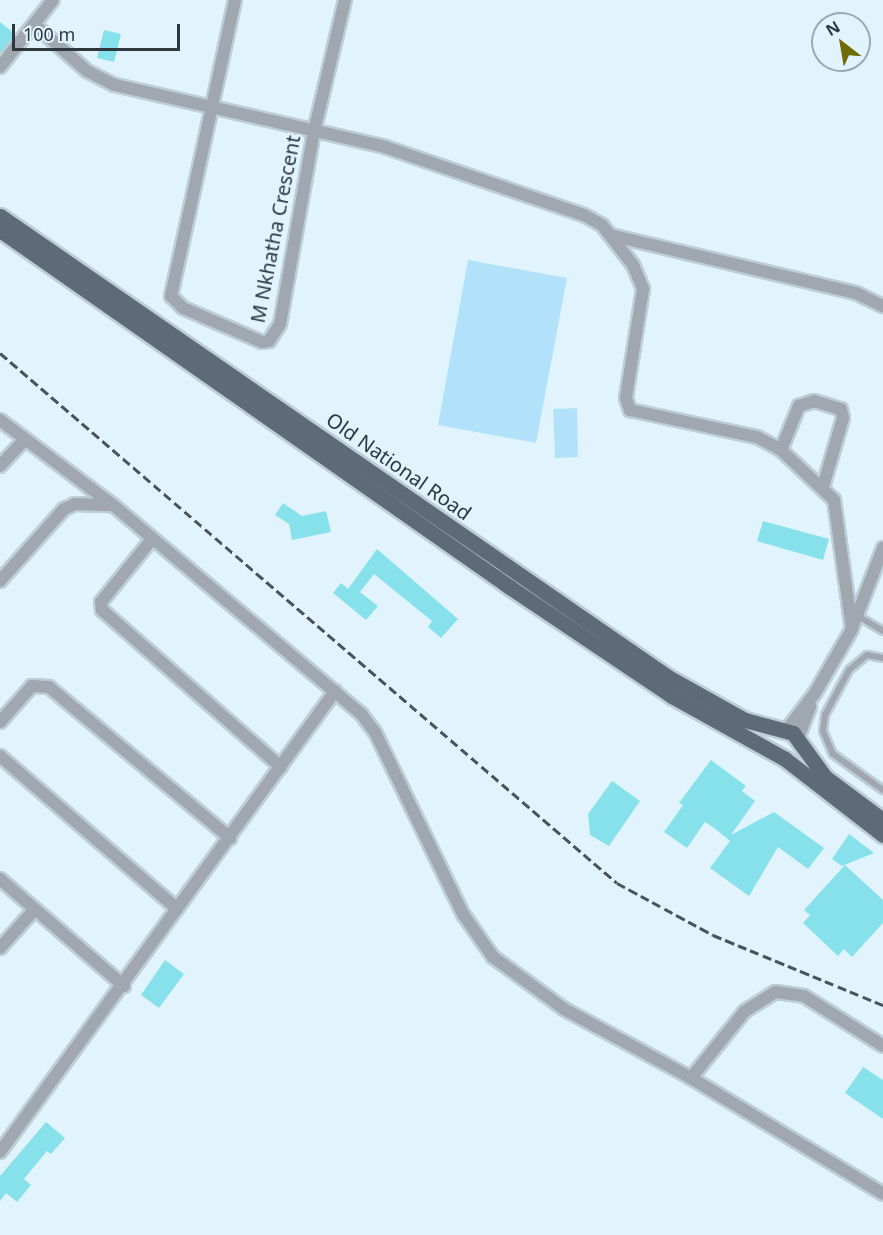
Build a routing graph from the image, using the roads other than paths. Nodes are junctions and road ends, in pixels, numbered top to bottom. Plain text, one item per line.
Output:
1 (54, 0) edge
2 (235, 0) edge
3 (345, 0) edge
4 (35, 25) junction
5 (0, 67) edge
6 (211, 109) junction
7 (314, 132) junction
8 (0, 216) edge
9 (0, 230) edge
10 (610, 235) junction
11 (883, 306) edge
12 (0, 420) edge
13 (24, 440) junction
14 (780, 450) junction
15 (0, 466) edge
16 (824, 487) junction
17 (113, 506) junction
18 (152, 539) junction
19 (883, 548) edge
20 (0, 581) edge
21 (858, 616) junction
22 (852, 629) junction
23 (883, 631) edge
24 (883, 658) edge
25 (334, 691) junction
26 (0, 722) edge
27 (792, 735) junction
28 (0, 756) edge
29 (780, 757) junction
30 (281, 767) junction
31 (883, 780) edge
32 (881, 788) edge
33 (883, 820) edge
34 (883, 835) edge
35 (230, 838) junction
36 (0, 879) edge
37 (35, 909) junction
38 (177, 909) junction
39 (0, 948) edge
40 (124, 986) junction
41 (883, 1046) edge
42 (691, 1078) junction
43 (0, 1152) edge
44 (883, 1194) edge

1 - 4 street
2 - 6 street, M Nkhatha Crescent
3 - 7 street, M Nkhatha Crescent
4 - 5 street
4 - 6 street
6 - 7 street
6 - 7 street, M Nkhatha Crescent
7 - 10 street
8 - 27 main road, Old National Road
9 - 29 main road, Old National Road
10 - 11 street
10 - 14 street
12 - 13 street
13 - 15 street
13 - 17 street
14 - 16 street
14 - 16 street
16 - 22 street
17 - 18 street
17 - 20 street
18 - 25 street
18 - 30 street
19 - 21 street
21 - 22 street
21 - 23 lane
22 - 27 street
24 - 32 lane
25 - 30 street
25 - 42 street
26 - 35 street
27 - 29 main road
27 - 29 main road
27 - 33 main road
28 - 38 street
29 - 34 main road, Old National Road
30 - 35 street
31 - 32 lane
35 - 38 street
36 - 37 street
37 - 39 street
37 - 40 street
38 - 40 street
40 - 43 street
41 - 42 street
42 - 44 street

